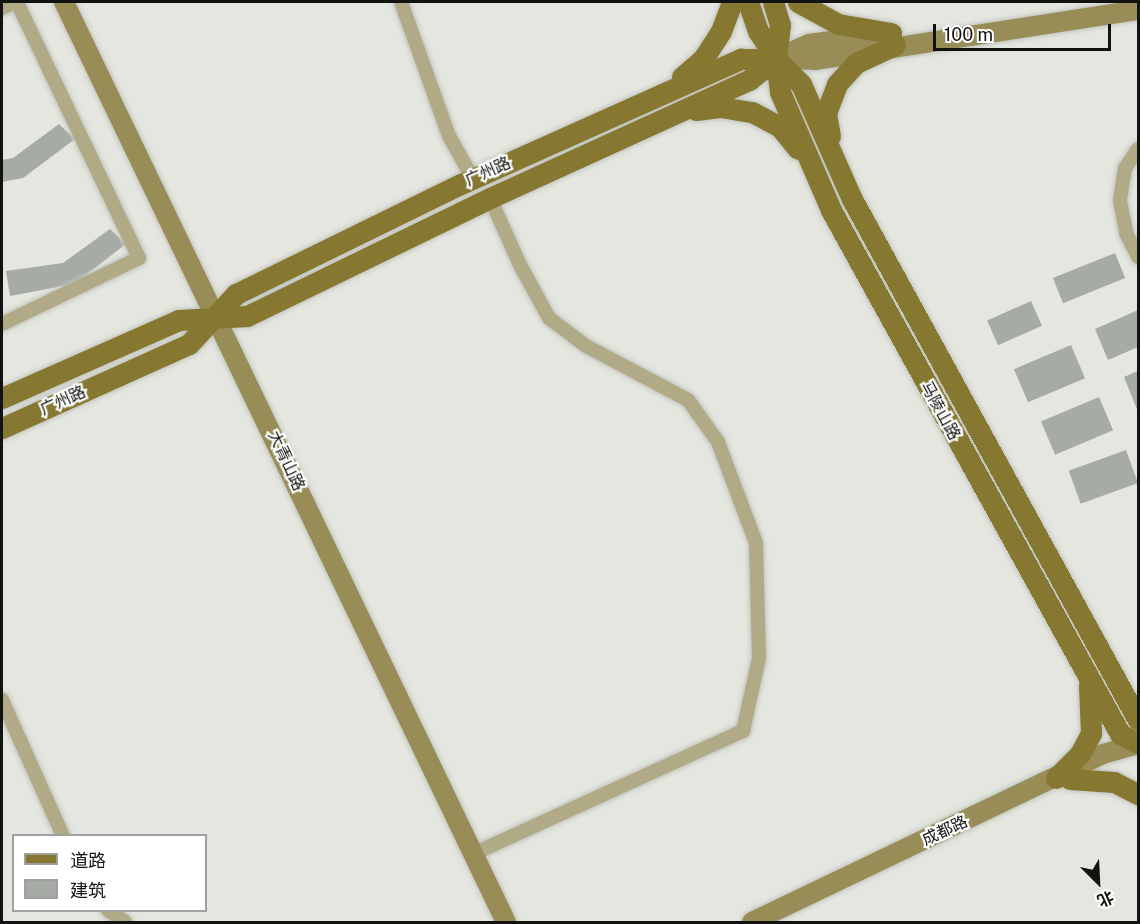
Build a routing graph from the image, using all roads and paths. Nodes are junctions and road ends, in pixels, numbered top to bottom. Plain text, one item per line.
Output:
1 (16, 2) edge
2 (64, 2) edge
3 (402, 2) edge
4 (732, 2) edge
5 (748, 2) edge
6 (773, 2) edge
7 (798, 2) edge
8 (1116, 2) edge
9 (2, 8) edge
10 (1138, 10) edge
11 (893, 39) junction
12 (776, 59) junction
13 (665, 92) junction
14 (675, 112) junction
15 (1138, 149) edge
16 (835, 160) junction
17 (811, 163) junction
18 (473, 179) junction
19 (490, 198) junction
20 (1138, 257) edge
21 (213, 316) junction
22 (2, 324) edge
23 (2, 398) edge
24 (2, 428) edge
25 (1106, 660) junction
26 (1088, 676) junction
27 (1138, 696) edge
28 (2, 700) edge
29 (1138, 720) edge
30 (1138, 744) edge
31 (1063, 778) junction
32 (1138, 794) edge
33 (62, 834) edge
34 (473, 854) junction
35 (111, 912) edge
36 (125, 922) edge
37 (506, 922) edge
38 (752, 922) edge
39 (774, 922) edge

1 - 9 street
1 - 22 street
2 - 21 street, 大青山路
3 - 18 street
4 - 13 main road
5 - 12 main road, 马陵山路
6 - 12 main road, 马陵山路
7 - 11 main road
8 - 11 street, 广州路
10 - 11 street, 广州路
11 - 12 street, 广州路
11 - 16 main road
12 - 13 main road, 广州路
12 - 14 main road, 广州路
12 - 16 main road, 马陵山路
12 - 17 main road, 马陵山路
13 - 18 main road, 广州路
14 - 17 main road
14 - 19 main road, 广州路
15 - 20 street
16 - 25 main road, 马陵山路
17 - 26 main road, 马陵山路
18 - 21 main road, 广州路
19 - 21 main road, 广州路
19 - 34 street
21 - 23 main road, 广州路
21 - 24 main road, 广州路
21 - 34 street, 大青山路
25 - 27 main road
25 - 29 main road, 马陵山路
26 - 30 main road, 马陵山路
26 - 31 main road
28 - 33 street
30 - 31 street, 成都路
31 - 32 main road
31 - 38 street, 成都路
31 - 39 street, 成都路
34 - 37 street, 大青山路
35 - 36 street

